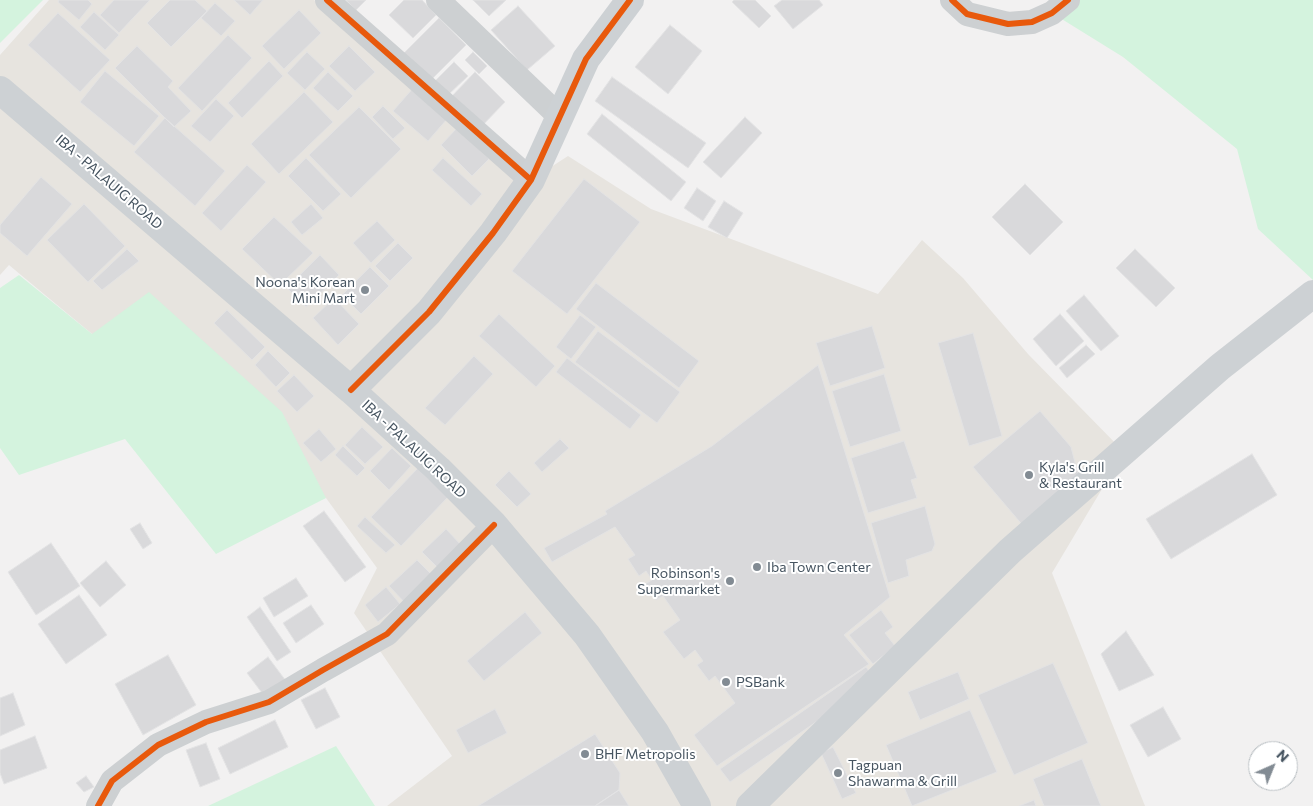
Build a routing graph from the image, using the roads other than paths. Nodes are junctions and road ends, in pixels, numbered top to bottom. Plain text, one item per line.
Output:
1 (327, 0) edge
2 (438, 0) edge
3 (630, 0) edge
4 (952, 0) edge
5 (1068, 0) edge
6 (0, 90) edge
7 (559, 116) junction
8 (531, 180) junction
9 (1313, 294) edge
10 (350, 390) junction
11 (494, 525) junction
12 (98, 806) edge
13 (697, 806) edge
14 (750, 806) edge

1 - 8 street
2 - 7 street
3 - 7 main road
4 - 5 street
6 - 10 main road, IBA - PALAUIG ROAD
7 - 8 main road
8 - 10 main road
9 - 14 main road
10 - 11 main road, IBA - PALAUIG ROAD
11 - 12 street
11 - 13 main road, IBA - PALAUIG ROAD

